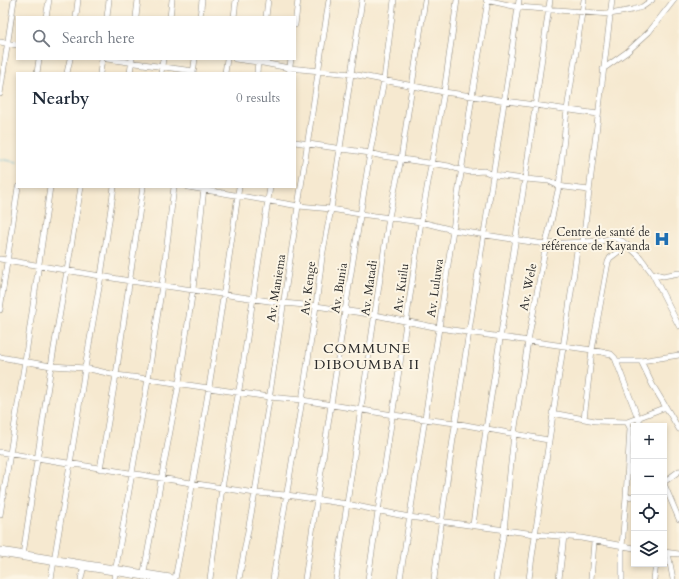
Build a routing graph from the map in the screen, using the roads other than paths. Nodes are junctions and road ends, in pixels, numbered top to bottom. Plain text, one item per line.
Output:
1 (14, 0) edge
2 (49, 0) edge
3 (78, 0) edge
4 (108, 0) edge
5 (138, 0) edge
6 (172, 0) edge
7 (202, 0) edge
8 (236, 0) edge
9 (268, 0) edge
10 (298, 0) edge
11 (329, 0) edge
12 (362, 0) edge
13 (394, 0) edge
14 (425, 0) edge
15 (456, 0) edge
16 (487, 0) edge
17 (519, 0) edge
18 (550, 0) edge
19 (584, 0) edge
20 (612, 0) edge
21 (652, 0) edge
22 (674, 0) edge
23 (518, 6) junction
24 (548, 9) junction
25 (582, 12) junction
26 (610, 14) junction
27 (46, 16) edge
28 (76, 16) edge
29 (107, 16) edge
30 (136, 16) edge
31 (170, 16) edge
32 (200, 16) edge
33 (234, 16) edge
34 (266, 16) edge
35 (296, 17) edge
36 (0, 42) edge
37 (7, 43) junction
38 (16, 45) edge
39 (39, 60) edge
40 (70, 60) edge
41 (102, 60) edge
42 (120, 60) edge
43 (163, 60) edge
44 (195, 60) edge
45 (227, 60) edge
46 (258, 60) edge
47 (291, 60) edge
48 (132, 61) edge
49 (162, 67) junction
50 (603, 69) junction
51 (289, 71) edge
52 (37, 72) edge
53 (68, 72) edge
54 (100, 72) edge
55 (130, 72) edge
56 (160, 72) edge
57 (193, 72) edge
58 (225, 72) edge
59 (257, 72) edge
60 (319, 72) junction
61 (352, 74) junction
62 (384, 80) junction
63 (413, 86) junction
64 (444, 92) junction
65 (0, 94) edge
66 (472, 96) junction
67 (504, 101) junction
68 (536, 105) junction
69 (567, 110) junction
70 (598, 114) junction
71 (296, 142) edge
72 (308, 145) junction
73 (340, 149) junction
74 (370, 153) junction
75 (401, 159) junction
76 (432, 164) junction
77 (463, 170) junction
78 (494, 175) junction
79 (525, 180) junction
80 (559, 186) junction
81 (18, 188) edge
82 (50, 188) edge
83 (81, 188) edge
84 (114, 188) edge
85 (143, 188) edge
86 (174, 188) edge
87 (239, 188) edge
88 (270, 188) edge
89 (204, 189) edge
90 (589, 190) junction
91 (238, 195) junction
92 (267, 201) junction
93 (299, 206) junction
94 (331, 209) junction
95 (360, 214) junction
96 (389, 217) junction
97 (421, 222) junction
98 (453, 230) junction
99 (483, 235) junction
100 (515, 239) junction
101 (581, 242) junction
102 (546, 244) junction
103 (627, 245) junction
104 (0, 259) edge
105 (7, 261) junction
106 (38, 265) junction
107 (67, 270) junction
108 (679, 272) edge
109 (652, 273) junction
110 (101, 276) junction
111 (130, 281) junction
112 (162, 285) junction
113 (193, 289) junction
114 (223, 293) junction
115 (253, 298) junction
116 (283, 303) junction
117 (316, 306) junction
118 (0, 310) edge
119 (345, 311) junction
120 (376, 315) junction
121 (406, 323) junction
122 (679, 326) edge
123 (439, 328) junction
124 (468, 332) junction
125 (500, 337) junction
126 (528, 341) junction
127 (564, 346) junction
128 (592, 350) junction
129 (679, 355) edge
130 (0, 357) edge
131 (25, 361) junction
132 (616, 361) junction
133 (641, 361) junction
134 (51, 366) junction
135 (85, 368) junction
136 (116, 376) junction
137 (148, 379) junction
138 (179, 383) junction
139 (209, 388) junction
140 (239, 393) junction
141 (269, 397) junction
142 (302, 400) junction
143 (332, 405) junction
144 (666, 407) junction
145 (361, 409) junction
146 (552, 413) junction
147 (393, 415) junction
148 (638, 417) junction
149 (584, 419) junction
150 (425, 420) junction
151 (627, 422) junction
152 (454, 423) junction
153 (640, 423) edge
154 (486, 429) junction
155 (679, 429) edge
156 (514, 434) junction
157 (548, 440) junction
158 (0, 452) edge
159 (10, 454) junction
160 (38, 458) junction
161 (70, 464) junction
162 (100, 468) junction
163 (679, 471) edge
164 (132, 474) junction
165 (162, 479) junction
166 (667, 481) edge
167 (193, 484) junction
168 (222, 488) junction
169 (255, 493) junction
170 (667, 493) edge
171 (287, 495) junction
172 (631, 496) edge
173 (626, 497) junction
174 (317, 500) junction
175 (347, 504) junction
176 (378, 511) junction
177 (0, 515) edge
178 (678, 515) edge
179 (409, 517) junction
180 (441, 521) junction
181 (473, 525) junction
182 (504, 530) junction
183 (535, 534) junction
184 (564, 536) junction
185 (594, 542) junction
186 (622, 547) junction
187 (631, 548) edge
188 (0, 552) edge
189 (667, 552) edge
190 (679, 554) edge
191 (23, 555) junction
192 (667, 556) edge
193 (54, 560) junction
194 (84, 565) junction
195 (656, 567) edge
196 (115, 569) junction
197 (143, 577) edge
198 (51, 579) edge
199 (82, 579) edge
200 (114, 579) edge
201 (170, 579) edge
202 (175, 579) edge
203 (210, 579) edge
204 (239, 579) edge
205 (273, 579) edge
206 (305, 579) edge
207 (336, 579) edge
208 (368, 579) edge
209 (400, 579) edge
210 (434, 579) edge
211 (496, 579) edge
212 (529, 579) edge
213 (559, 579) edge
214 (591, 579) edge
215 (622, 579) edge
216 (654, 579) edge
217 (673, 579) edge

1 - 37 street
2 - 27 street
3 - 28 street
4 - 29 street
5 - 30 street
6 - 31 street
7 - 32 street
8 - 33 street
9 - 34 street
10 - 35 street
11 - 60 street, Av. Maniema
12 - 61 street, Av. Kenge
13 - 62 street, Av. Bunia
14 - 63 street, Av. Matadi
15 - 64 street, Av. Kuilu
16 - 23 street
16 - 66 street, Av. Luluwa
17 - 23 street
18 - 24 street
19 - 25 street, Av. Wele
20 - 26 street
21 - 26 street
22 - 50 street
23 - 24 street
23 - 67 street
24 - 25 street
24 - 68 street
25 - 26 street
25 - 69 street, Av. Wele
26 - 50 street
36 - 37 street
37 - 38 street
37 - 65 street
39 - 52 street
40 - 53 street
41 - 54 street
42 - 48 street
43 - 49 street
44 - 57 street
45 - 58 street
46 - 51 street
46 - 59 street
47 - 51 street
48 - 49 street
48 - 55 street
49 - 56 street
49 - 57 street
50 - 70 street
51 - 60 street
60 - 61 street
60 - 72 street, Av. Maniema
61 - 62 street
61 - 73 street, Av. Kenge
62 - 63 street
62 - 74 street, Av. Bunia
63 - 64 street
63 - 75 street, Av. Matadi
64 - 66 street
64 - 76 street, Av. Kuilu
66 - 67 street
66 - 77 street, Av. Luluwa
67 - 68 street
67 - 78 street
68 - 69 street
68 - 79 street
69 - 70 street
69 - 80 street, Av. Wele
70 - 90 street
71 - 72 street
72 - 73 street
72 - 93 street, Av. Maniema
73 - 74 street
73 - 94 street, Av. Kenge
74 - 75 street
74 - 95 street, Av. Bunia
75 - 76 street
75 - 96 street, Av. Matadi
76 - 77 street
76 - 97 street, Av. Kuilu
77 - 78 street
77 - 98 street, Av. Luluwa
78 - 79 street
78 - 99 street
79 - 80 street
79 - 100 street
80 - 90 street
80 - 102 street, Av. Wele
81 - 105 street
82 - 106 street
83 - 107 street
84 - 110 street
85 - 111 street
86 - 112 street
87 - 91 street
88 - 92 street
89 - 91 street
89 - 113 street
90 - 101 street
91 - 92 street
91 - 114 street
92 - 93 street
92 - 115 street
93 - 94 street
93 - 116 street, Av. Maniema
94 - 95 street
94 - 117 street, Av. Kenge
95 - 96 street
95 - 119 street, Av. Bunia
96 - 97 street
96 - 120 street, Av. Matadi
97 - 98 street
97 - 121 street, Av. Kuilu
98 - 99 street
98 - 123 street, Av. Luluwa
99 - 100 street
99 - 124 street
100 - 102 street
100 - 125 street
101 - 102 street
101 - 103 street
101 - 127 street
102 - 126 street, Av. Wele
103 - 109 street
103 - 128 street
104 - 105 street
105 - 106 street
105 - 118 street
106 - 107 street
106 - 131 street
107 - 110 street
107 - 134 street
108 - 109 street
109 - 122 street
110 - 111 street
110 - 135 street
111 - 112 street
111 - 136 street
112 - 113 street
112 - 137 street
113 - 114 street
113 - 138 street
114 - 115 street
114 - 139 street
115 - 116 street
115 - 140 street
116 - 117 street
116 - 141 street, Av. Maniema
117 - 119 street
117 - 142 street, Av. Kenge
119 - 120 street
119 - 143 street, Av. Bunia
120 - 121 street
120 - 145 street, Av. Matadi
121 - 123 street
121 - 147 street, Av. Kuilu
123 - 124 street
123 - 150 street, Av. Luluwa
124 - 125 street
124 - 152 street
125 - 126 street
125 - 154 street
126 - 127 street
126 - 156 street, Av. Wele
127 - 128 street
127 - 146 street
128 - 132 street
128 - 149 street
129 - 133 street
130 - 131 street
131 - 134 street
131 - 159 street
132 - 133 street
132 - 148 street
133 - 144 street
134 - 135 street
134 - 160 street
135 - 136 street
135 - 161 street
136 - 137 street
136 - 162 street
137 - 138 street
137 - 164 street
138 - 139 street
138 - 165 street
139 - 140 street
139 - 167 street
140 - 141 street
140 - 168 street
141 - 142 street
141 - 169 street, Av. Maniema
142 - 143 street
142 - 171 street, Av. Kenge
143 - 145 street
143 - 174 street, Av. Bunia
144 - 148 street
144 - 155 street
145 - 147 street
145 - 175 street, Av. Matadi
146 - 149 street
146 - 157 street
147 - 150 street
147 - 176 street, Av. Kuilu
148 - 151 street
148 - 153 street
149 - 151 street
150 - 152 street
150 - 179 street, Av. Luluwa
151 - 173 street
152 - 154 street
152 - 180 street
154 - 156 street
154 - 181 street
156 - 157 street
156 - 182 street, Av. Wele
157 - 183 street
158 - 159 street
159 - 160 street
159 - 177 street
160 - 161 street
160 - 191 street
161 - 162 street
161 - 193 street
162 - 164 street
163 - 166 street
164 - 165 street
164 - 196 street
165 - 167 street
165 - 197 street
167 - 168 street
167 - 202 street
168 - 169 street
168 - 203 street
169 - 171 street
169 - 204 street, Av. Maniema
170 - 178 street
171 - 174 street
171 - 205 street, Av. Kenge
172 - 173 street
173 - 186 street
174 - 175 street
174 - 206 street, Av. Bunia
175 - 176 street
175 - 207 street, Av. Matadi
176 - 179 street
176 - 208 street, Av. Kuilu
179 - 180 street
179 - 209 street, Av. Luluwa
180 - 181 street
180 - 210 street
181 - 182 street
182 - 183 street
182 - 211 street, Av. Wele
183 - 184 street
183 - 212 street
184 - 185 street
184 - 213 street
185 - 186 street
185 - 214 street
186 - 187 street
186 - 215 street
188 - 191 highway
189 - 190 street
191 - 193 highway
192 - 217 street
193 - 194 highway
193 - 198 street
194 - 196 highway
194 - 199 street
195 - 216 street
196 - 197 highway
196 - 200 street
197 - 201 highway

